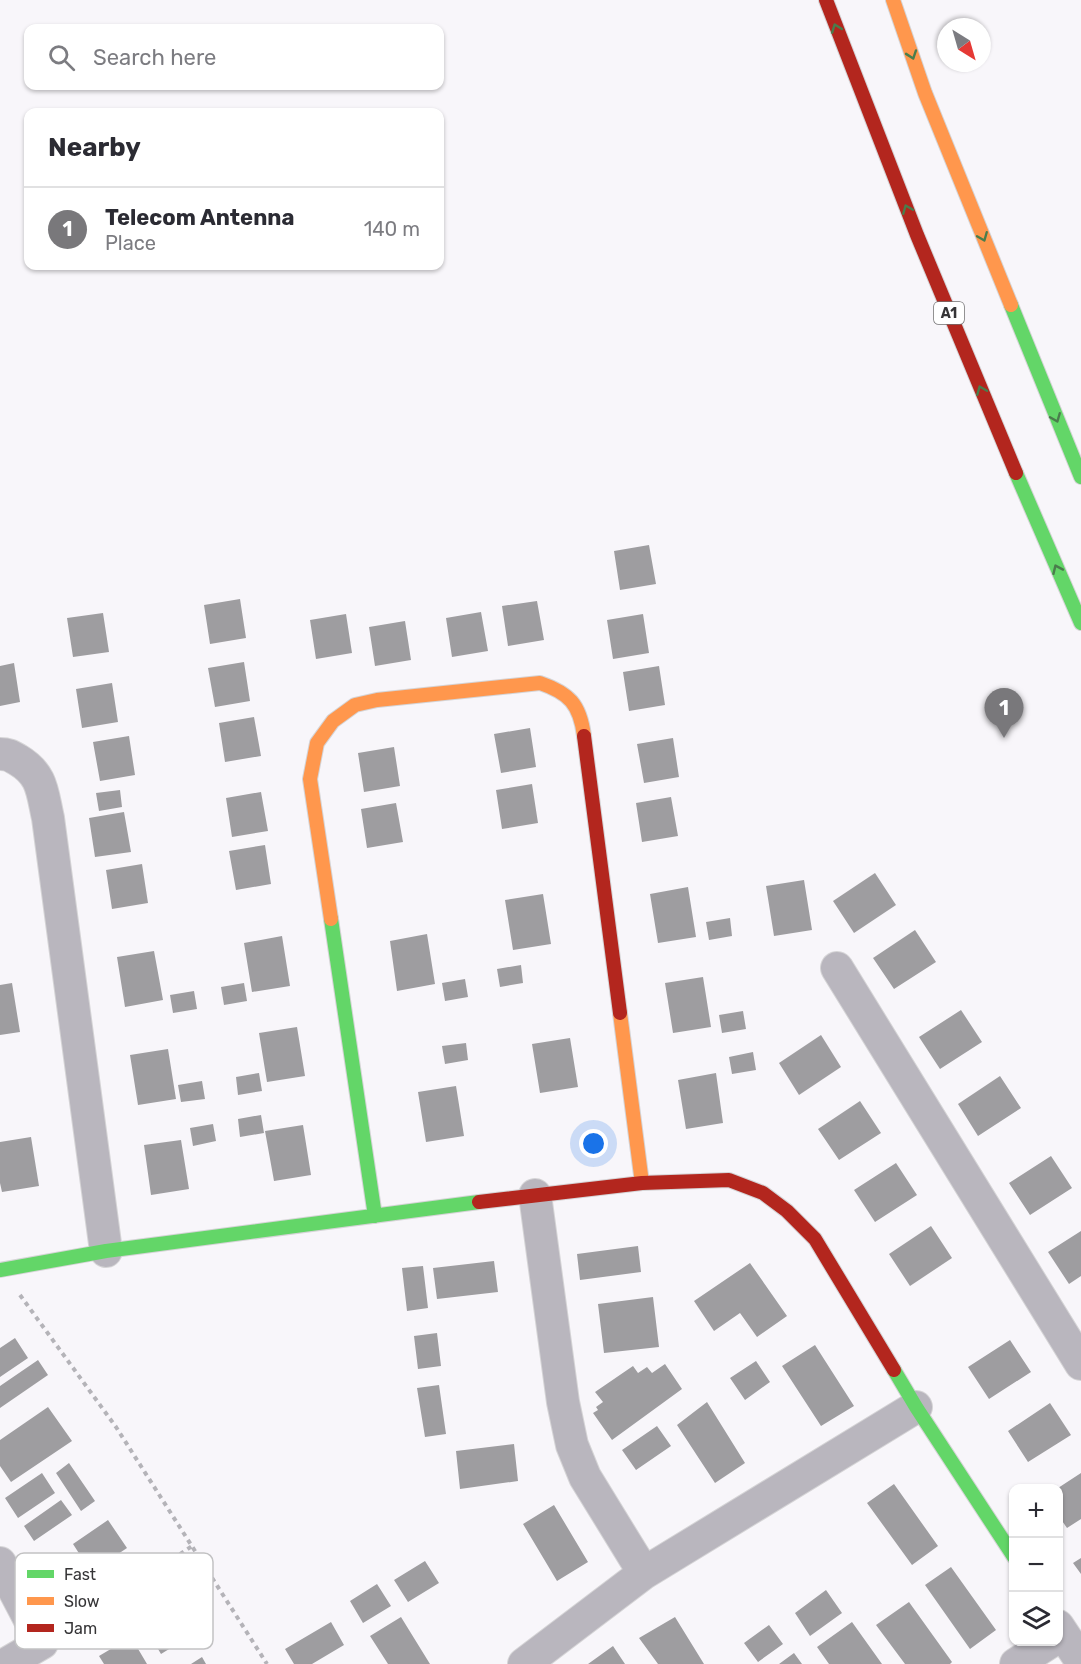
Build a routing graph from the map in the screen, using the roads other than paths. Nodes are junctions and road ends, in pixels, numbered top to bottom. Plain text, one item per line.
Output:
1 (826, 0) edge
2 (893, 0) edge
3 (1081, 477) edge
4 (1081, 623) edge
5 (0, 754) edge
6 (837, 968) dead end
7 (642, 1183) junction
8 (535, 1195) junction
9 (375, 1216) junction
10 (106, 1251) junction
11 (1, 1270) edge
12 (1081, 1364) edge
13 (916, 1407) junction
14 (1009, 1549) edge
15 (0, 1563) edge
16 (644, 1573) junction
17 (15, 1592) edge
18 (1063, 1640) edge
19 (1041, 1646) edge
20 (32, 1649) edge
21 (1081, 1661) edge
22 (6, 1664) edge
23 (524, 1664) edge
24 (1016, 1664) edge

4 -> 1 main road, A1
2 -> 3 main road
5 - 10 street
6 - 12 street
7 - 8 main road
7 - 9 main road
7 - 13 main road
8 - 9 main road
8 - 16 street
9 - 10 main road
10 - 11 main road
13 - 14 main road
13 - 16 street
15 - 17 street
16 - 23 street
18 - 21 street
19 - 24 street
20 - 22 street

